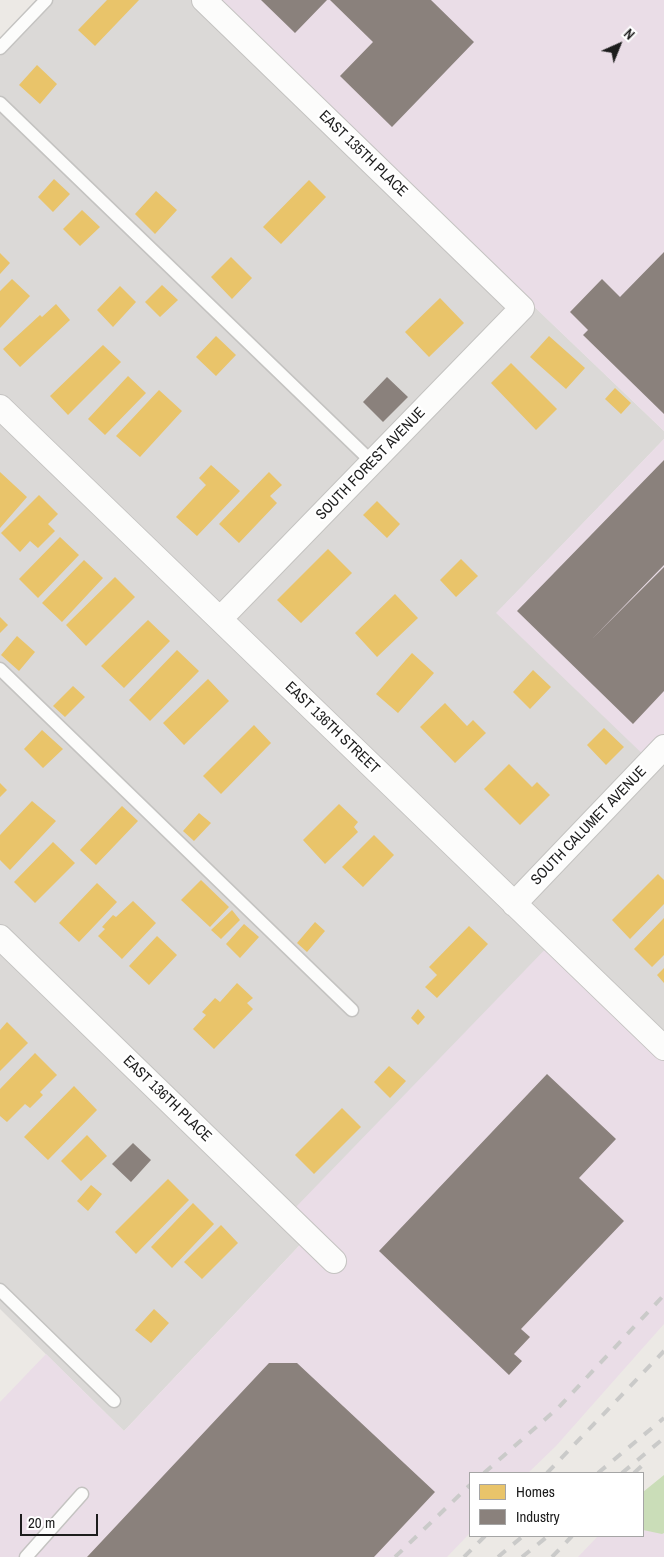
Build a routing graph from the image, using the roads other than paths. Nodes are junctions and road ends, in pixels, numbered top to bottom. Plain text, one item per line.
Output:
1 (46, 0) edge
2 (204, 0) edge
3 (0, 48) edge
4 (0, 103) edge
5 (522, 308) joint
6 (0, 407) edge
7 (372, 462) junction
8 (220, 619) junction
9 (0, 669) edge
10 (664, 747) edge
11 (514, 904) junction
12 (0, 937) edge
13 (352, 1010) dead end
14 (664, 1048) edge
15 (334, 1261) dead end
16 (0, 1290) edge
17 (114, 1401) dead end
18 (82, 1494) dead end
19 (26, 1557) edge

1 - 3 lane
2 - 5 street, EAST 135TH PLACE
4 - 7 lane
5 - 7 street, SOUTH FOREST AVENUE
6 - 8 street, EAST 136TH STREET
7 - 8 street, SOUTH FOREST AVENUE
8 - 11 street, EAST 136TH STREET
9 - 13 lane
10 - 11 street, SOUTH CALUMET AVENUE
11 - 14 street, EAST 136TH STREET
12 - 15 street, EAST 136TH PLACE
16 - 17 lane
18 - 19 lane

